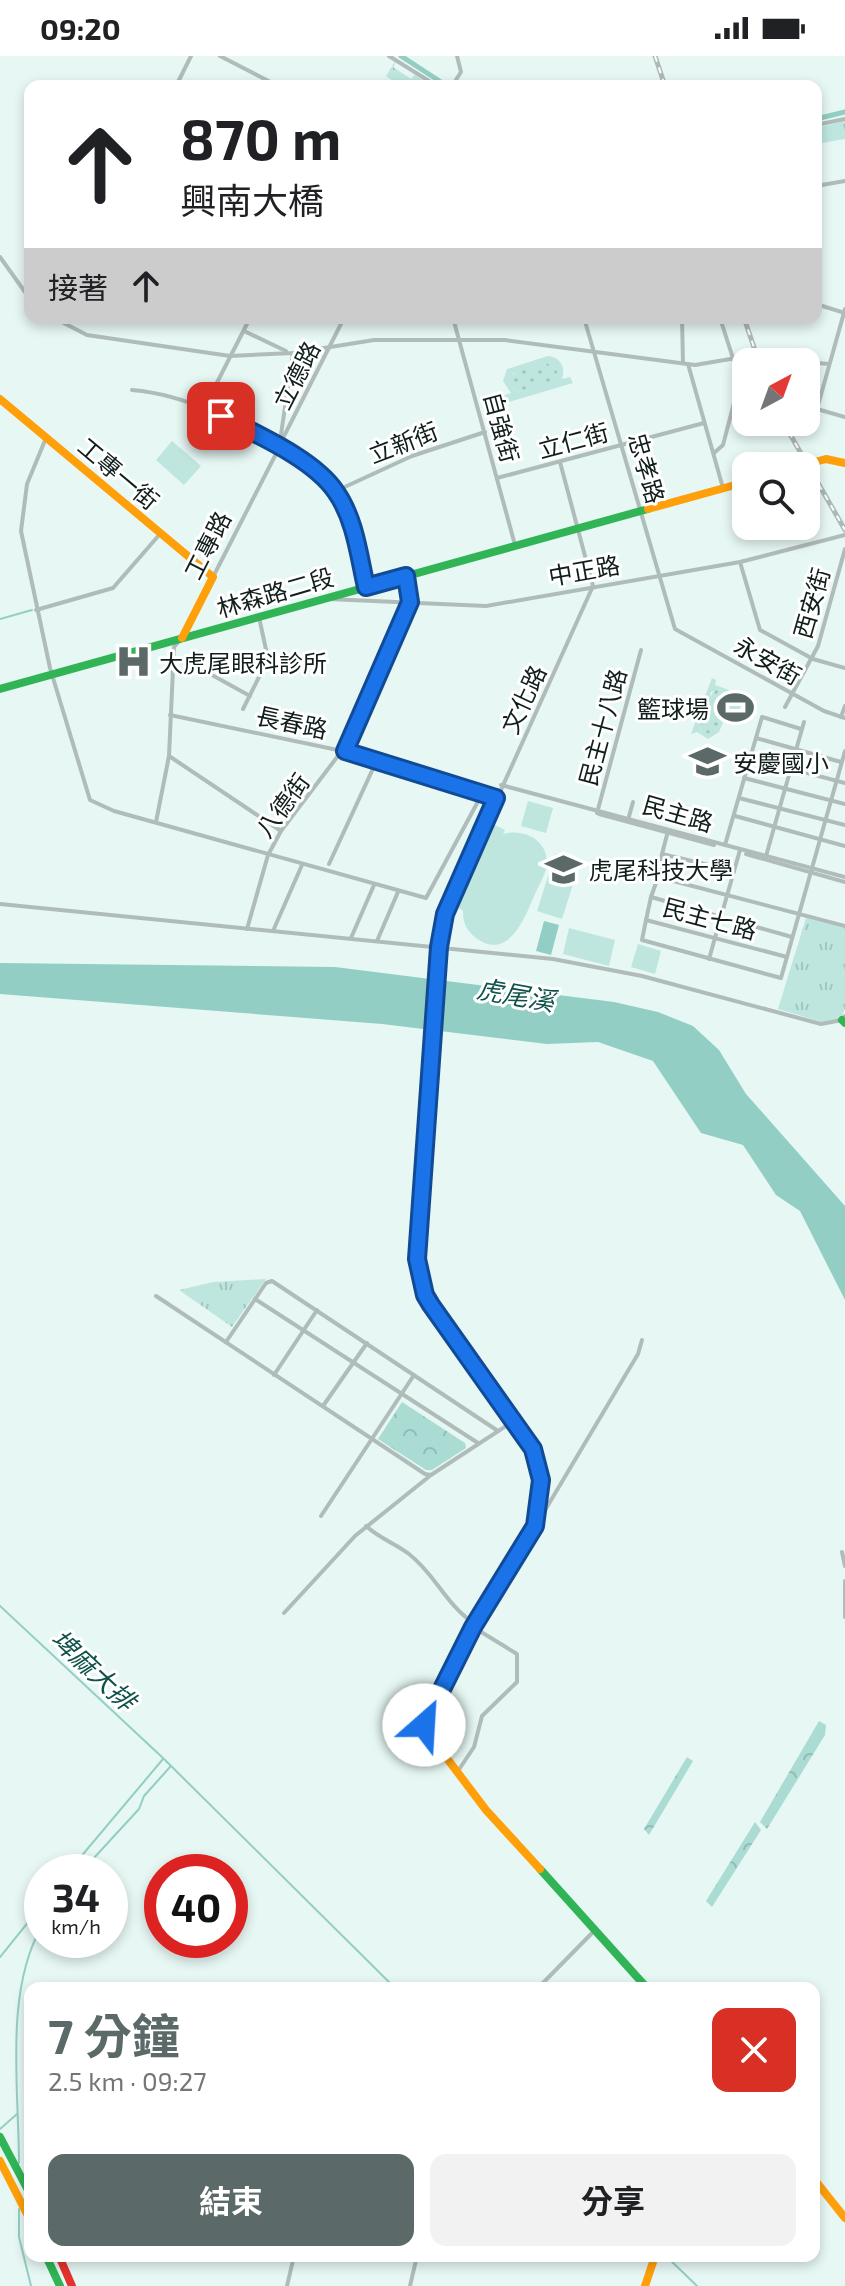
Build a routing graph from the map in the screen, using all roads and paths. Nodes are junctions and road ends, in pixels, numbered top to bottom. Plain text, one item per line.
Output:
1 (191, 56) edge
2 (220, 56) edge
3 (389, 56) edge
4 (457, 56) edge
5 (179, 80) edge
6 (266, 80) edge
7 (427, 80) edge
8 (457, 80) edge
9 (845, 119) edge
10 (822, 124) edge
11 (845, 181) edge
12 (822, 185) edge
13 (0, 257) edge
14 (24, 291) edge
15 (822, 305) edge
16 (845, 311) edge
17 (66, 324) edge
18 (247, 324) edge
19 (341, 324) edge
20 (455, 324) edge
21 (586, 324) edge
22 (682, 324) edge
23 (722, 324) edge
24 (243, 331) junction
25 (459, 340) junction
26 (330, 347) junction
27 (594, 351) junction
28 (293, 353) junction
29 (732, 355) edge
30 (230, 356) junction
31 (732, 358) edge
32 (685, 363) junction
33 (820, 363) edge
34 (829, 364) junction
35 (132, 390) dead end
36 (0, 399) edge
37 (204, 408) junction
38 (732, 411) edge
39 (845, 417) edge
40 (704, 423) junction
41 (485, 432) junction
42 (46, 438) junction
43 (622, 445) junction
44 (279, 448) junction
45 (714, 453) junction
46 (820, 461) edge
47 (560, 462) junction
48 (845, 463) edge
49 (497, 478) junction
50 (732, 486) edge
51 (723, 488) junction
52 (336, 491) junction
53 (641, 511) junction
54 (579, 528) junction
55 (160, 534) junction
56 (845, 535) edge
57 (515, 545) junction
58 (845, 549) edge
59 (740, 562) junction
60 (658, 575) junction
61 (406, 576) junction
62 (213, 577) junction
63 (593, 586) junction
64 (366, 587) junction
65 (326, 598) junction
66 (410, 602) junction
67 (36, 610) junction
68 (259, 617) junction
69 (675, 629) joint
70 (182, 638) junction
71 (641, 650) dead end
72 (813, 659) junction
73 (174, 660) junction
74 (845, 668) edge
75 (52, 674) junction
76 (0, 689) edge
77 (794, 695) junction
78 (250, 696) junction
79 (845, 706) edge
80 (785, 707) dead end
81 (243, 709) dead end
82 (170, 715) junction
83 (843, 718) edge
84 (804, 722) dead end
85 (801, 729) junction
86 (756, 738) junction
87 (795, 749) junction
88 (345, 751) junction
89 (845, 751) edge
90 (169, 756) junction
91 (750, 758) junction
92 (377, 760) junction
93 (841, 762) junction
94 (790, 769) junction
95 (744, 778) junction
96 (836, 781) junction
97 (845, 783) edge
98 (501, 785) junction
99 (785, 789) junction
100 (482, 794) junction
101 (496, 798) junction
102 (739, 798) junction
103 (831, 801) junction
104 (633, 802) dead end
105 (845, 804) edge
106 (779, 807) junction
107 (597, 813) junction
108 (734, 816) junction
109 (628, 820) junction
110 (826, 820) junction
111 (156, 822) junction
112 (845, 825) edge
113 (775, 826) junction
114 (668, 830) junction
115 (281, 831) junction
116 (820, 839) junction
117 (725, 846) junction
118 (845, 846) edge
119 (740, 851) junction
120 (662, 854) junction
121 (268, 855) junction
122 (766, 856) junction
123 (329, 864) dead end
124 (302, 865) junction
125 (810, 870) junction
126 (734, 871) junction
127 (658, 877) junction
128 (845, 879) edge
129 (374, 885) junction
130 (398, 892) junction
131 (727, 895) junction
132 (651, 897) junction
133 (0, 904) edge
134 (797, 914) junction
135 (721, 917) junction
136 (646, 920) junction
137 (845, 926) edge
138 (247, 929) junction
139 (273, 931) junction
140 (792, 937) junction
141 (351, 938) junction
142 (714, 939) junction
143 (377, 941) junction
144 (439, 947) junction
145 (787, 957) junction
146 (709, 960) junction
147 (844, 1019) edge
148 (156, 1296) dead end
149 (255, 1299) junction
150 (317, 1310) junction
151 (303, 1331) junction
152 (642, 1340) dead end
153 (226, 1342) junction
154 (368, 1342) junction
155 (353, 1364) junction
156 (414, 1374) junction
157 (274, 1375) junction
158 (401, 1396) junction
159 (323, 1406) junction
160 (512, 1422) junction
161 (498, 1431) junction
162 (372, 1438) junction
163 (478, 1443) junction
164 (431, 1475) junction
165 (321, 1516) dead end
166 (366, 1526) junction
167 (535, 1526) junction
168 (842, 1552) dead end
169 (845, 1566) edge
170 (845, 1581) edge
171 (284, 1613) dead end
172 (845, 1617) edge
173 (474, 1625) junction
174 (456, 1773) junction
175 (595, 1930) junction
176 (544, 1982) edge
177 (642, 1982) edge
178 (0, 2137) edge
179 (0, 2161) edge
180 (24, 2183) edge
181 (820, 2187) edge
182 (24, 2208) edge
183 (845, 2218) edge
184 (49, 2262) edge
185 (62, 2262) edge
186 (293, 2262) edge
187 (416, 2262) edge
188 (653, 2262) edge
189 (60, 2286) edge
190 (72, 2286) edge
191 (287, 2286) edge
192 (410, 2286) edge
193 (645, 2286) edge

1 - 5 street
2 - 6 street
3 - 7 street
4 - 8 street
9 - 10 street
11 - 12 street
13 - 14 street
15 - 16 street
16 - 34 street
17 - 30 street
18 - 24 street
19 - 26 street, 立德路
20 - 25 street, 自強街
21 - 27 street, 忠孝路
22 - 32 street
23 - 29 street
24 - 28 street
24 - 30 street
25 - 26 street
25 - 27 street
25 - 41 street, 自強街
26 - 28 street
26 - 44 street, 立德路
27 - 32 street
27 - 43 street, 忠孝路
28 - 30 street
28 - 44 street, 工專路
30 - 37 street
31 - 32 street
32 - 40 street
33 - 34 street
34 - 39 street
35 - 37 street
36 - 42 main road, 工專一街
37 - 44 street
38 - 45 street
40 - 43 street, 立仁街
40 - 45 street
41 - 49 street, 自強街
41 - 52 street, 立新街
42 - 55 main road, 工專一街
42 - 67 street
43 - 47 street, 立仁街
43 - 53 street, 忠孝路
44 - 52 street
44 - 62 street, 工專路
45 - 51 street
46 - 48 main road
47 - 49 street, 立仁街
47 - 54 street
49 - 57 street, 自強街
50 - 51 main road, 林森路二段
51 - 53 main road, 林森路二段
52 - 64 street
53 - 54 main road, 林森路二段
53 - 60 street, 忠孝路
54 - 57 main road, 林森路二段
54 - 63 street
55 - 62 main road, 工專一街
55 - 67 street
56 - 59 street, 中正路
57 - 61 main road, 林森路二段
58 - 72 street, 西安街
59 - 60 street, 中正路
59 - 72 street
60 - 63 street, 中正路
60 - 69 street, 忠孝路
61 - 64 main road, 林森路二段
61 - 66 street
62 - 70 main road, 工專路
63 - 66 street, 中正路
63 - 98 street, 文化路
64 - 65 main road, 林森路二段
65 - 66 street, 中正路
65 - 68 main road, 林森路二段
66 - 88 street, 八德街
67 - 75 street
68 - 70 main road, 林森路二段
68 - 78 street
69 - 77 street, 永安街
70 - 73 street, 工專路
70 - 75 main road, 林森路二段
71 - 107 street, 民主十八路
72 - 74 street
72 - 77 street, 西安街
73 - 78 street
73 - 82 street, 工專路
75 - 76 main road, 林森路二段
75 - 111 street
77 - 80 street, 西安街
77 - 83 street, 永安街
78 - 81 street
79 - 83 street
82 - 88 street, 長春路
82 - 90 street, 工專路
84 - 85 street
85 - 86 street
85 - 87 street
86 - 87 street
86 - 91 street
87 - 93 street
87 - 94 street
88 - 92 street, 長春路
88 - 115 street, 八德街
89 - 93 street
90 - 111 street, 工專路
90 - 115 street
91 - 94 street
91 - 95 street
92 - 100 street, 長春路
92 - 123 street
93 - 96 street
94 - 96 street
94 - 99 street
95 - 99 street
95 - 102 street
96 - 97 street
96 - 103 street
98 - 101 street, 文化路
98 - 107 street, 民主路
99 - 103 street
99 - 106 street
100 - 101 street, 長春路
100 - 130 street
101 - 144 street, 文化路
102 - 106 street
102 - 108 street
103 - 105 street
103 - 110 street
104 - 109 street
106 - 110 street
106 - 113 street
107 - 109 street, 民主路
108 - 113 street
108 - 117 street
109 - 114 street, 民主路
110 - 112 street
110 - 116 street
111 - 121 street
113 - 116 street
113 - 122 street
114 - 117 street, 民主路
114 - 119 street
114 - 120 street, 民主七路
115 - 121 street, 八德街
116 - 118 street
116 - 125 street
117 - 119 street, 民主路
119 - 122 street, 民主路
119 - 125 street
119 - 126 street
120 - 126 street
120 - 127 street, 民主七路
121 - 124 street
121 - 138 street, 八德街
122 - 125 street, 民主路
124 - 129 street
124 - 139 street
125 - 128 street, 民主路
125 - 134 street
126 - 131 street
127 - 131 street
127 - 132 street, 民主七路
129 - 130 street
129 - 141 street
130 - 143 street
131 - 134 street
131 - 135 street
132 - 135 street
132 - 136 street, 民主七路
133 - 138 street
134 - 137 street
134 - 140 street
135 - 140 street
135 - 142 street
136 - 142 street, 民主七路
136 - 146 street
138 - 139 street
139 - 141 street
140 - 145 street
141 - 143 street
142 - 145 street, 民主七路
142 - 146 street
143 - 144 street
144 - 147 street
144 - 160 main road
145 - 146 street
148 - 153 street
149 - 150 street
149 - 151 street
149 - 153 street
150 - 151 street
150 - 154 street
151 - 155 street
151 - 157 street
152 - 167 street
153 - 157 street
154 - 155 street
154 - 156 street
155 - 158 street
155 - 159 street
156 - 158 street
156 - 161 street
157 - 159 street
158 - 162 street
158 - 163 street
159 - 162 street
160 - 161 street
160 - 167 main road
161 - 163 street
162 - 164 street
162 - 165 street
163 - 164 street
164 - 166 street
166 - 171 street
166 - 173 street
167 - 173 main road
168 - 169 street
170 - 172 street
173 - 174 main road
173 - 174 street
174 - 175 main road
175 - 176 street
175 - 177 main road
178 - 180 main road
179 - 182 main road
181 - 183 main road
184 - 189 main road
185 - 190 main road
186 - 191 street
187 - 192 street
188 - 193 main road

